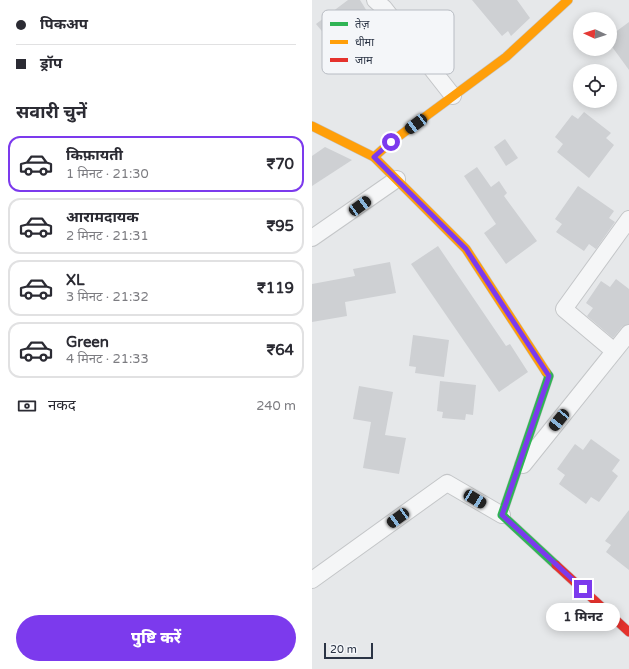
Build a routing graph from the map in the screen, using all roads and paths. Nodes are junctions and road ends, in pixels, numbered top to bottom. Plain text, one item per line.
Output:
1 (375, 0) edge
2 (568, 0) edge
3 (386, 10) edge
4 (436, 74) edge
5 (453, 96) junction
6 (312, 126) edge
7 (374, 157) junction
8 (397, 179) junction
9 (629, 219) edge
10 (312, 238) edge
11 (629, 333) edge
12 (614, 351) junction
13 (513, 477) junction
14 (502, 515) junction
15 (312, 580) edge
16 (629, 632) edge

1 - 3 street
2 - 5 street
4 - 5 street
5 - 7 street
6 - 7 street
7 - 8 street
8 - 10 street
8 - 13 street
9 - 12 street
11 - 12 street
12 - 13 street
13 - 14 street
14 - 15 street
14 - 16 street

